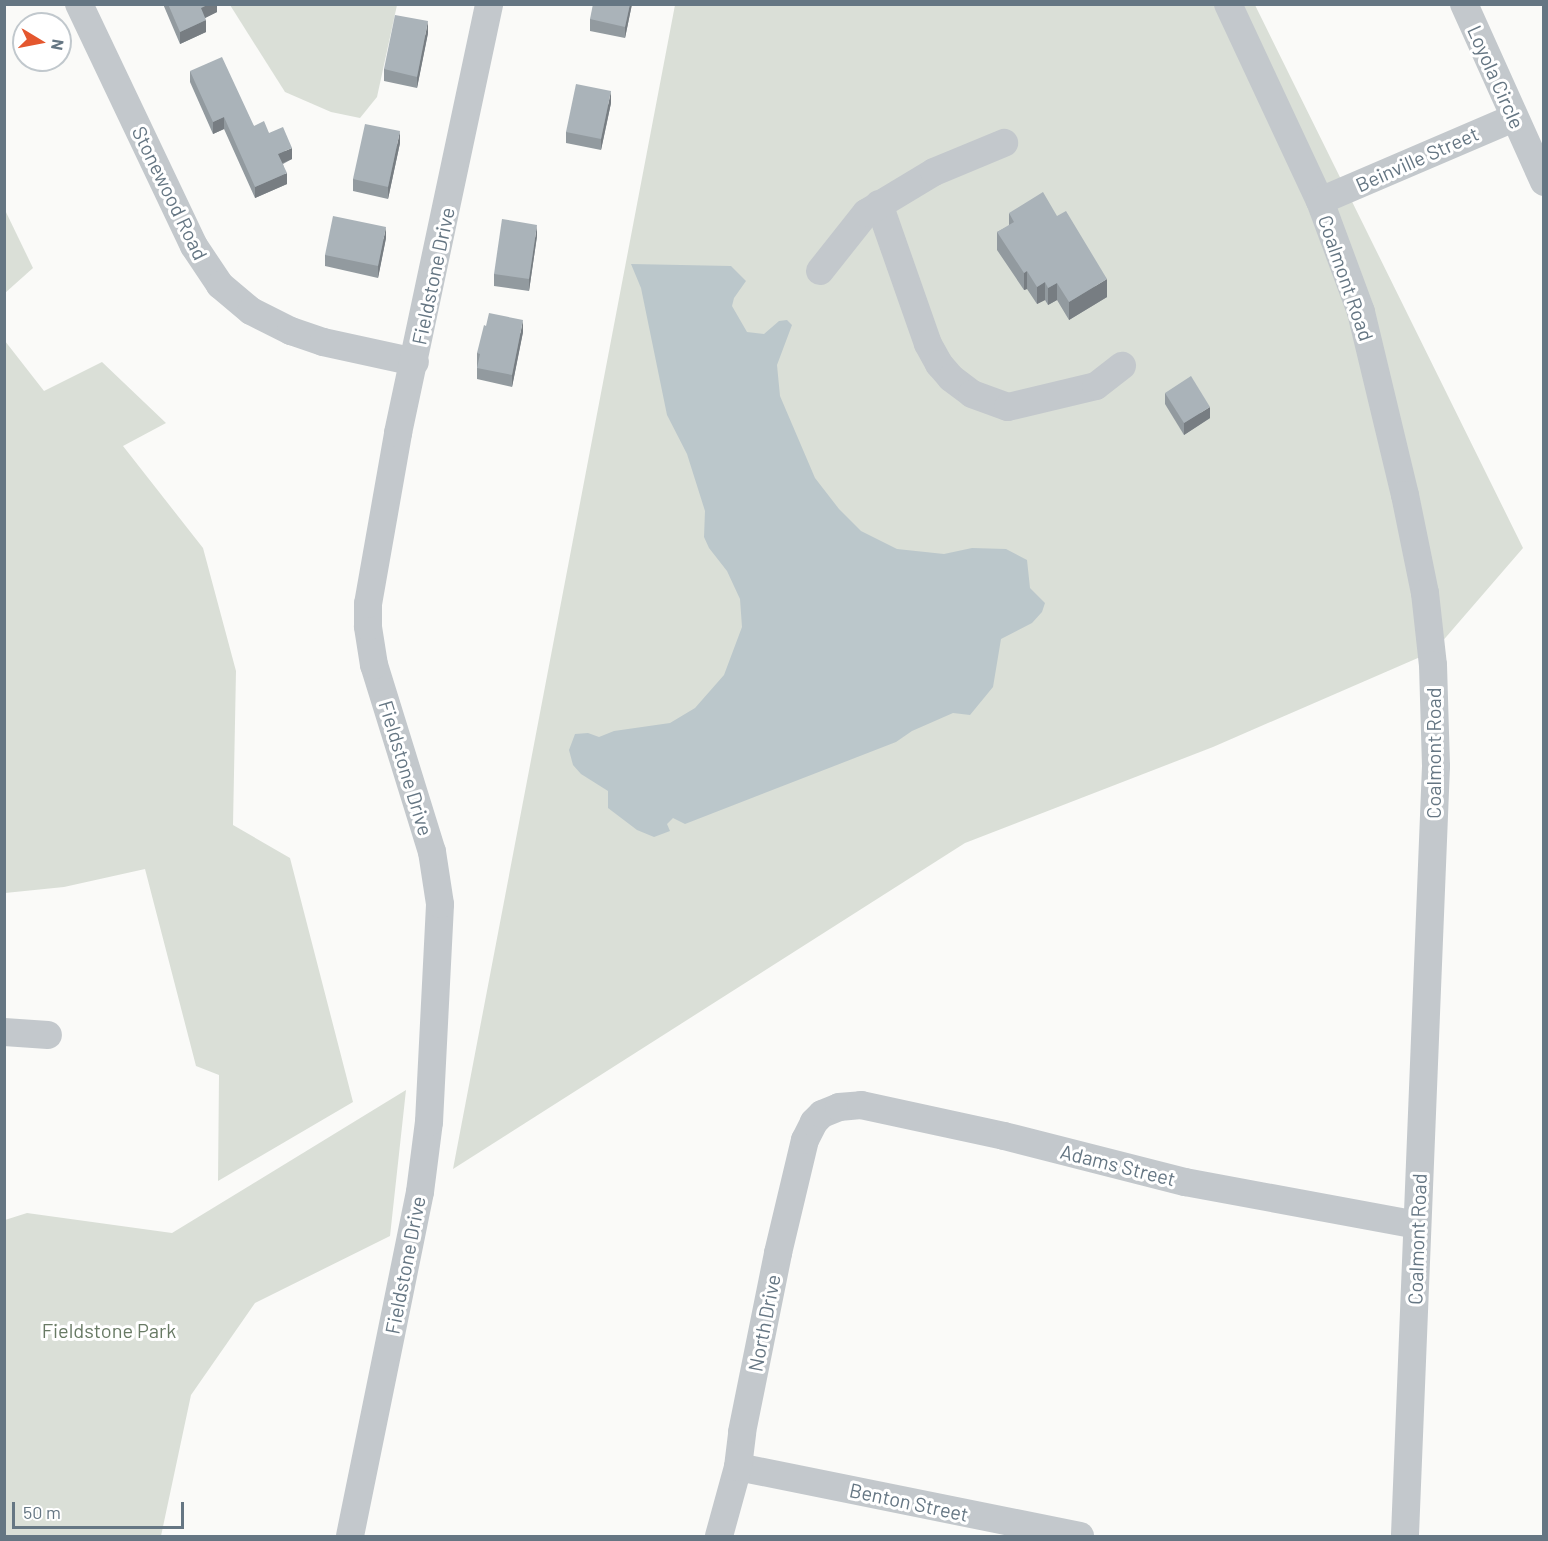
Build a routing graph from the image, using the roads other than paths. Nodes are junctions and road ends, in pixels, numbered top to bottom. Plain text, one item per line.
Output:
1 (79, 4) edge
2 (489, 4) edge
3 (1228, 4) edge
4 (1464, 4) edge
5 (1514, 118) junction
6 (1004, 143) dead end
7 (1544, 182) edge
8 (1320, 201) junction
9 (879, 204) junction
10 (820, 271) dead end
11 (415, 362) junction
12 (1122, 366) dead end
13 (4, 1032) edge
14 (48, 1035) dead end
15 (822, 1114) joint
16 (1416, 1225) junction
17 (738, 1467) junction
18 (350, 1536) edge
19 (719, 1536) edge
20 (1080, 1536) edge
21 (1405, 1536) edge

1 - 11 street, Stonewood Road
2 - 11 street, Fieldstone Drive
3 - 8 street, Coalmont Road
4 - 5 street, Loyola Circle
5 - 7 street, Loyola Circle
5 - 8 street, Beinville Street
6 - 9 street
8 - 16 street, Coalmont Road
9 - 10 street
9 - 12 street
11 - 18 street, Fieldstone Drive
13 - 14 street
15 - 16 street, Adams Street
15 - 17 street, North Drive
16 - 21 street, Coalmont Road
17 - 19 street, North Drive
17 - 20 street, Benton Street

